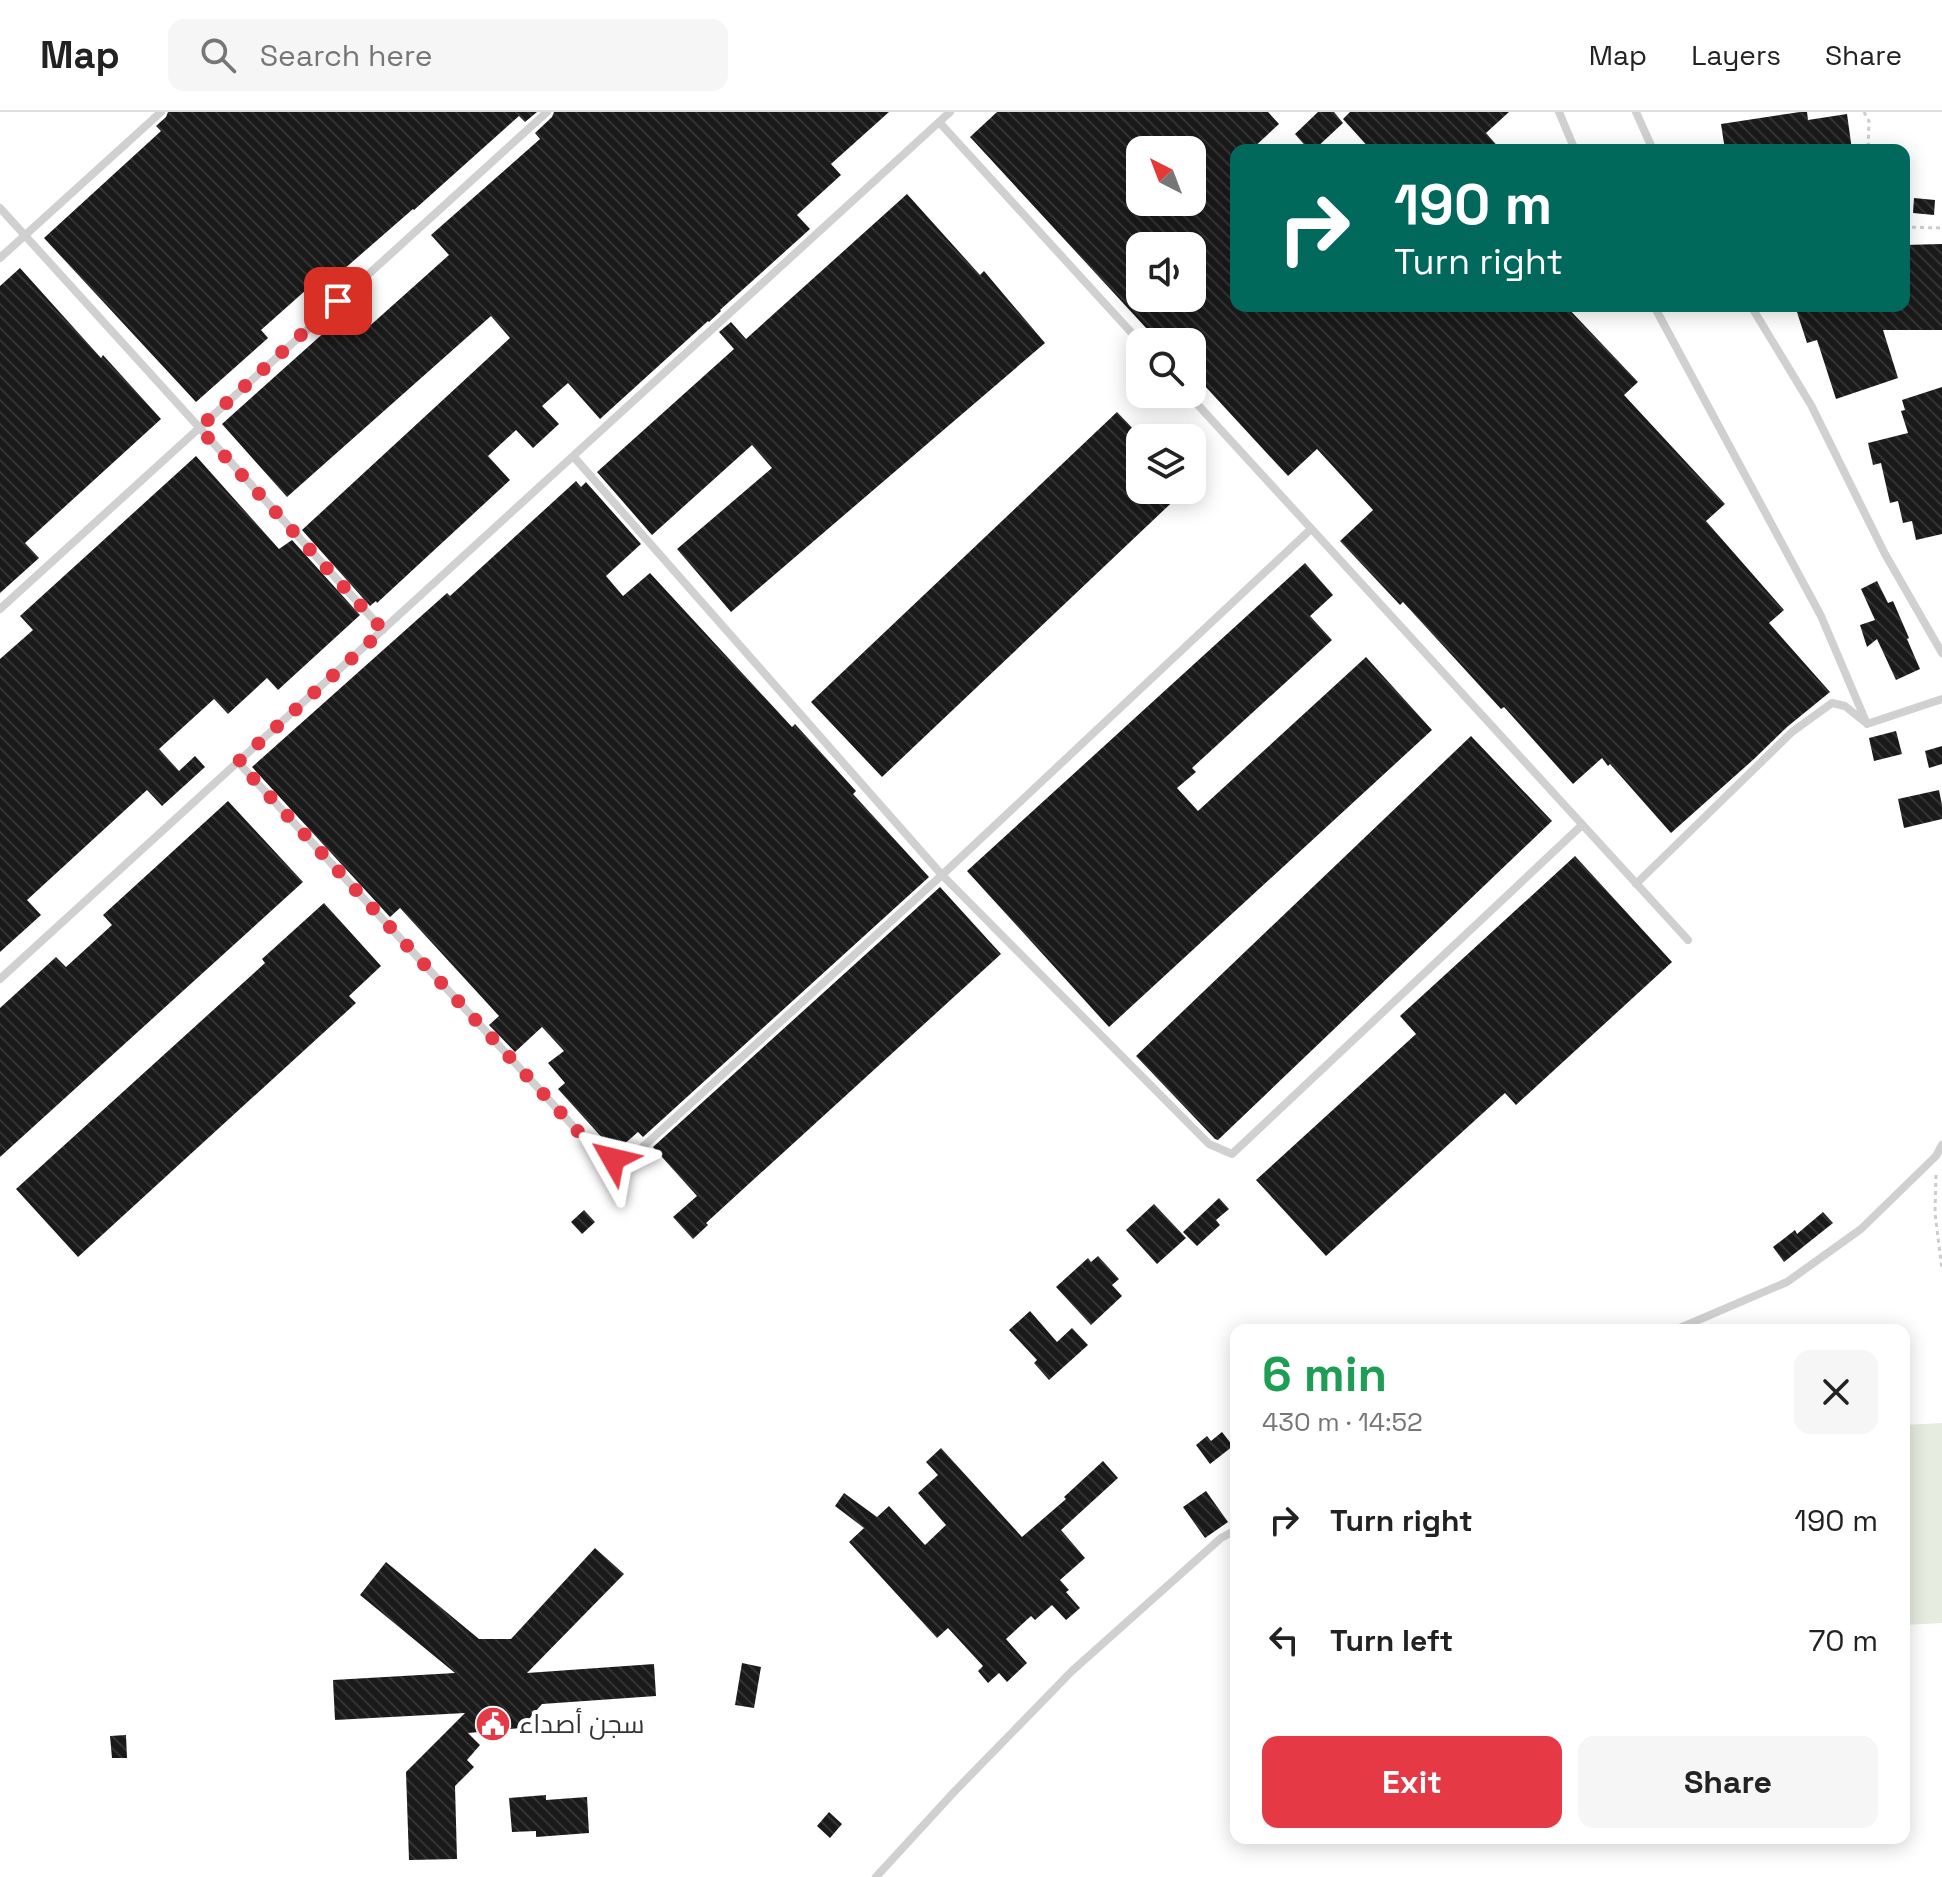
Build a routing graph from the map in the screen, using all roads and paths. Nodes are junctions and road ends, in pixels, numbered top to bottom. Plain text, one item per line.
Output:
1 (161, 112) edge
2 (547, 112) edge
3 (950, 112) edge
4 (1559, 112) edge
5 (1636, 112) edge
6 (1864, 112) edge
7 (939, 122) junction
8 (1572, 144) edge
9 (1650, 144) edge
10 (1868, 144) edge
11 (0, 208) edge
12 (1910, 227) edge
13 (1942, 228) edge
14 (25, 235) junction
15 (0, 258) edge
16 (1657, 312) edge
17 (1755, 312) edge
18 (1127, 328) edge
19 (1201, 408) edge
20 (199, 428) junction
21 (573, 456) junction
22 (1311, 529) junction
23 (0, 609) edge
24 (383, 630) junction
25 (1942, 653) edge
26 (1942, 699) edge
27 (1867, 724) junction
28 (238, 762) junction
29 (1582, 825) junction
30 (942, 875) junction
31 (1636, 884) junction
32 (1688, 940) dead end
33 (0, 979) edge
34 (1942, 1145) edge
35 (1936, 1156) junction
36 (1942, 1270) edge
37 (1689, 1324) edge
38 (1230, 1533) edge
39 (876, 1877) edge

1 - 14 lane
2 - 20 lane
3 - 7 lane
4 - 8 lane
5 - 9 lane
6 - 10 path
7 - 18 lane
7 - 21 lane
11 - 14 lane
12 - 13 path
14 - 15 lane
14 - 20 lane
16 - 27 lane
17 - 25 lane
19 - 22 lane
20 - 23 lane
20 - 24 lane
21 - 24 lane
21 - 30 lane
22 - 29 lane
22 - 30 lane
24 - 28 lane
26 - 27 lane
27 - 31 lane
28 - 30 lane
28 - 33 lane
29 - 30 lane
29 - 31 lane
31 - 32 lane
34 - 35 lane
35 - 36 path
35 - 37 lane
38 - 39 lane

